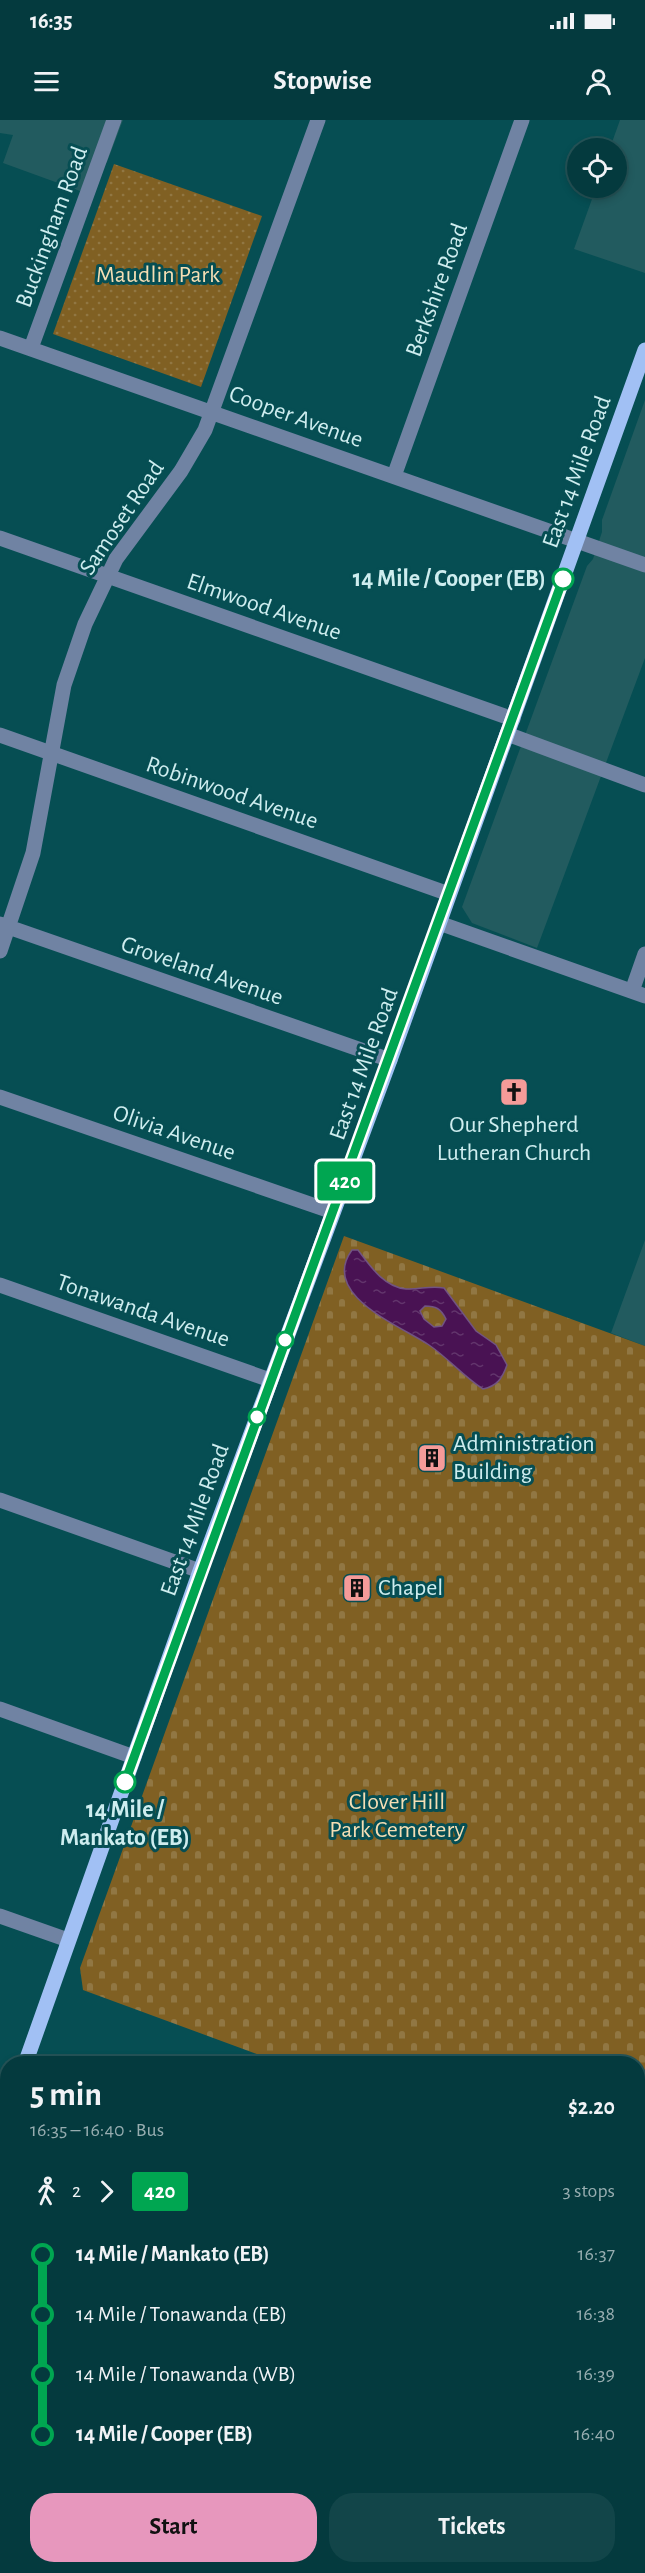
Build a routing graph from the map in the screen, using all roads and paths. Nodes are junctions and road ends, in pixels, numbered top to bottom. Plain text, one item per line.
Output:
1 (114, 120) edge
2 (318, 120) edge
3 (522, 120) edge
4 (0, 338) edge
5 (31, 348) junction
6 (644, 358) edge
7 (213, 412) junction
8 (394, 476) junction
9 (0, 538) edge
10 (577, 540) junction
11 (645, 565) edge
12 (107, 575) junction
13 (513, 718) junction
14 (507, 734) junction
15 (0, 735) edge
16 (51, 753) junction
17 (645, 785) edge
18 (449, 894) junction
19 (439, 923) junction
20 (4, 926) edge
21 (0, 951) edge
22 (645, 954) edge
23 (638, 994) edge
24 (390, 1060) junction
25 (0, 1097) edge
26 (333, 1212) junction
27 (0, 1285) edge
28 (270, 1380) junction
29 (0, 1500) edge
30 (200, 1571) junction
31 (0, 1709) edge
32 (134, 1757) junction
33 (0, 1916) edge
34 (68, 1940) junction
35 (28, 2056) edge

1 - 5 street, Buckingham Road
2 - 7 street, Samoset Road
3 - 8 street, Berkshire Road
4 - 5 street, Cooper Avenue
5 - 7 street, Cooper Avenue
6 - 10 main road, East 14 Mile Road
7 - 8 street, Cooper Avenue
7 - 12 street, Samoset Road
8 - 10 street, Cooper Avenue
9 - 12 street, Elmwood Avenue
10 - 11 street, Cooper Avenue
10 - 13 main road, East 14 Mile Road
12 - 13 street, Elmwood Avenue
12 - 16 street, Samoset Road
13 - 14 main road, East 14 Mile Road
14 - 17 street
14 - 18 main road, East 14 Mile Road
15 - 16 street, Robinwood Avenue
16 - 18 street, Robinwood Avenue
16 - 20 street, Samoset Road
18 - 19 main road, East 14 Mile Road
19 - 23 street
19 - 24 main road, East 14 Mile Road
20 - 21 street, Samoset Road
20 - 24 street, Groveland Avenue
22 - 23 street
24 - 26 main road, East 14 Mile Road
25 - 26 street, Olivia Avenue
26 - 28 main road, East 14 Mile Road
27 - 28 street, Tonawanda Avenue
28 - 30 main road, East 14 Mile Road
29 - 30 street
30 - 32 main road, East 14 Mile Road
31 - 32 street
32 - 34 main road, East 14 Mile Road
33 - 34 street
34 - 35 main road, East 14 Mile Road

